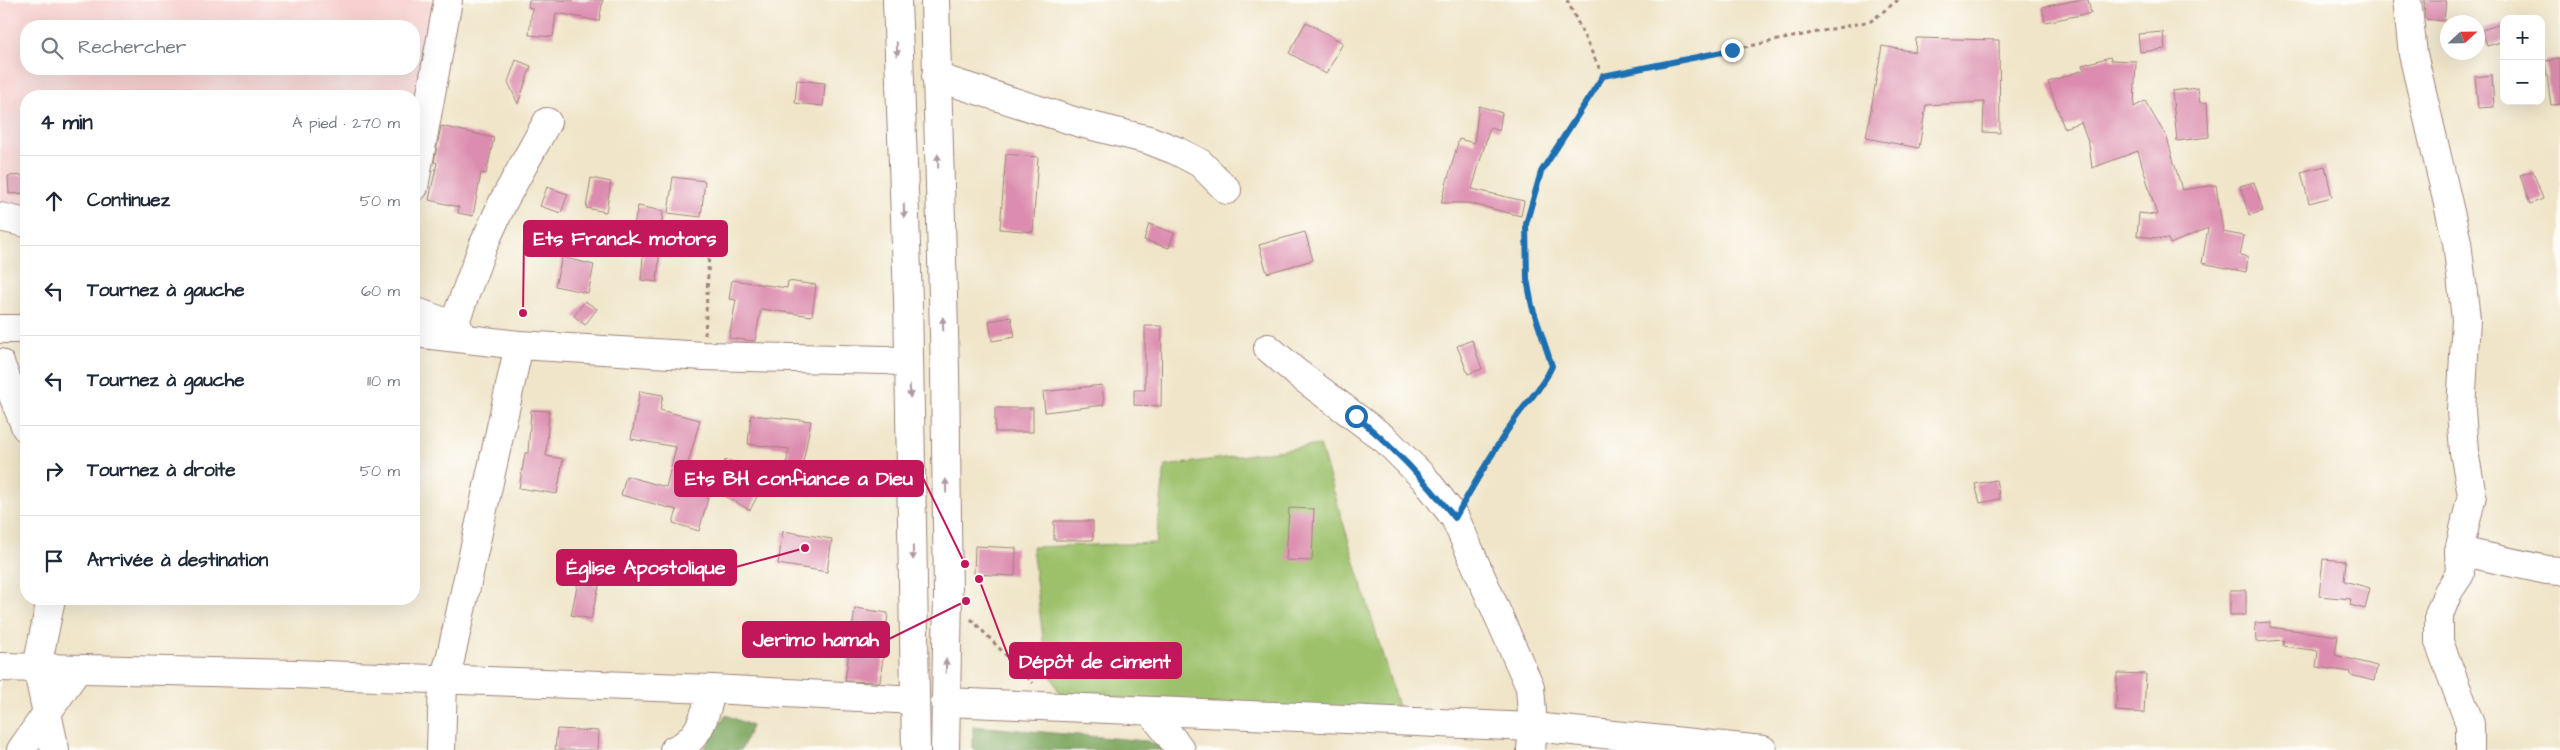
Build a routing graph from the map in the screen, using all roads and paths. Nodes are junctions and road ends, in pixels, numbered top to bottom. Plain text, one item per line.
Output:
1 (448, 0) edge
2 (897, 0) edge
3 (935, 0) edge
4 (1567, 0) edge
5 (1898, 0) edge
6 (2407, 0) edge
7 (1603, 76) junction
8 (936, 77) junction
9 (547, 122) dead end
10 (420, 154) edge
11 (1228, 190) dead end
12 (710, 232) dead end
13 (420, 313) edge
14 (454, 324) junction
15 (0, 329) edge
16 (20, 329) edge
17 (420, 334) edge
18 (476, 339) junction
19 (519, 345) junction
20 (1268, 348) dead end
21 (704, 356) junction
22 (0, 363) edge
23 (909, 363) junction
24 (20, 413) edge
25 (1455, 518) junction
26 (2459, 551) junction
27 (2560, 571) edge
28 (948, 596) junction
29 (50, 605) edge
30 (0, 667) edge
31 (37, 667) junction
32 (77, 670) junction
33 (443, 680) junction
34 (712, 689) junction
35 (915, 700) junction
36 (945, 702) junction
37 (1057, 708) junction
38 (1151, 712) junction
39 (45, 714) junction
40 (1532, 738) edge
41 (21, 750) edge
42 (55, 750) edge
43 (441, 750) edge
44 (674, 750) edge
45 (916, 750) edge
46 (945, 750) edge
47 (1181, 750) edge
48 (1763, 750) edge
49 (2470, 750) edge

1 - 10 street
2 -> 23 street
3 - 8 street
4 - 7 path
5 - 7 path
6 - 26 street
7 - 25 path
8 - 11 street
28 -> 8 street
9 - 14 street
12 - 21 path
13 - 14 street
14 - 18 street
15 - 16 street
17 - 18 street
18 - 19 street
19 - 21 street
19 - 33 street
20 - 25 street
21 - 23 street
22 - 24 street
23 -> 35 street
25 - 40 street
26 - 27 street
26 - 49 street
36 -> 28 street
28 - 37 path
29 - 31 street
30 - 31 street
31 - 32 street
31 - 39 street
32 - 33 street
32 - 39 street
33 - 34 street
33 - 43 street
34 - 35 street
34 - 44 street
35 - 45 street
36 - 37 street
36 - 46 street
37 - 38 street
38 - 40 street
38 - 47 street
39 - 41 street
39 - 42 street
40 - 48 street

